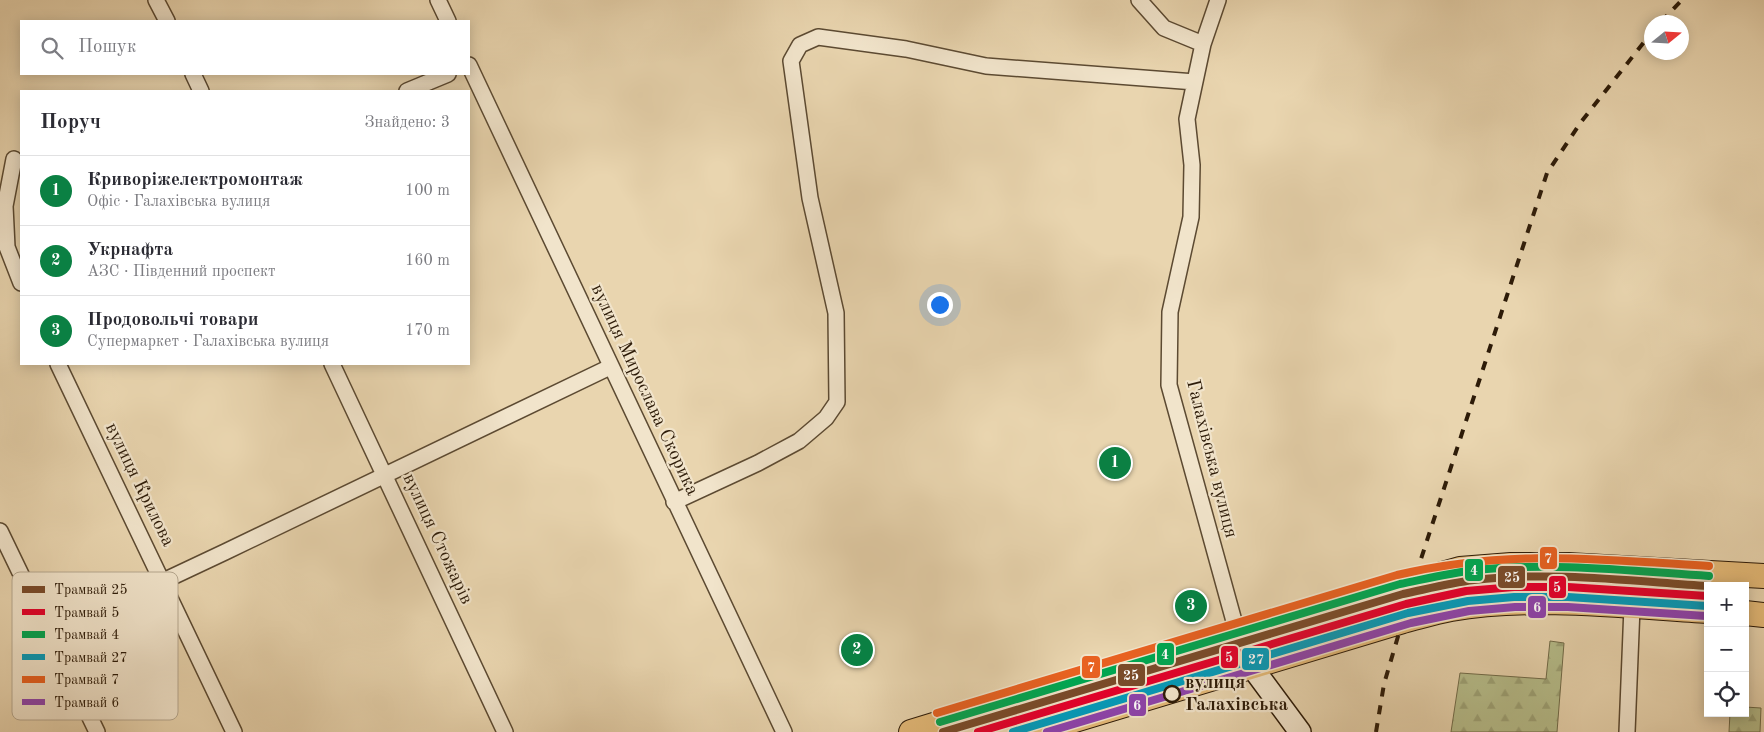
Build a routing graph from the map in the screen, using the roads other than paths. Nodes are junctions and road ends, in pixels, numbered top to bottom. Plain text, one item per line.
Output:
1 (156, 0) edge
2 (438, 0) edge
3 (1139, 0) edge
4 (1218, 0) edge
5 (166, 20) edge
6 (448, 20) edge
7 (1203, 44) junction
8 (470, 67) edge
9 (193, 75) edge
10 (446, 75) edge
11 (1195, 82) junction
12 (200, 90) edge
13 (409, 90) edge
14 (14, 159) dead end
15 (20, 280) edge
16 (58, 365) edge
17 (332, 365) edge
18 (610, 367) junction
19 (385, 475) junction
20 (674, 502) junction
21 (0, 531) edge
22 (20, 572) edge
23 (158, 572) edge
24 (178, 573) edge
25 (1764, 576) edge
26 (1632, 607) junction
27 (1704, 611) edge
28 (1749, 613) edge
29 (178, 615) edge
30 (1764, 615) edge
31 (1237, 632) junction
32 (1252, 667) junction
33 (91, 720) edge
34 (97, 732) edge
35 (234, 732) edge
36 (505, 732) edge
37 (784, 732) edge
38 (911, 732) edge
39 (1035, 732) edge
40 (1300, 732) edge
41 (1627, 732) edge

1 - 5 street
2 - 6 street
3 - 7 street
4 - 7 street, Галахівська вулиця
7 - 11 street, Галахівська вулиця
8 - 18 street, вулиця Мирослава Скорика
9 - 12 street
10 - 13 street
11 - 20 street
11 - 31 street, Галахівська вулиця
14 - 15 street
16 - 23 street, вулиця Крилова
17 - 19 street, вулиця Стожарів
18 - 19 street
18 - 20 street, вулиця Мирослава Скорика
19 - 24 street
19 - 36 street, вулиця Стожарів
20 - 37 street, вулиця Мирослава Скорика
21 - 22 street
25 - 31 main road
26 - 27 main road
26 - 32 main road
26 - 41 street
28 - 30 main road
29 - 35 street, вулиця Крилова
31 - 32 main road
31 - 38 main road
32 - 39 main road
32 - 40 main road
33 - 34 street

